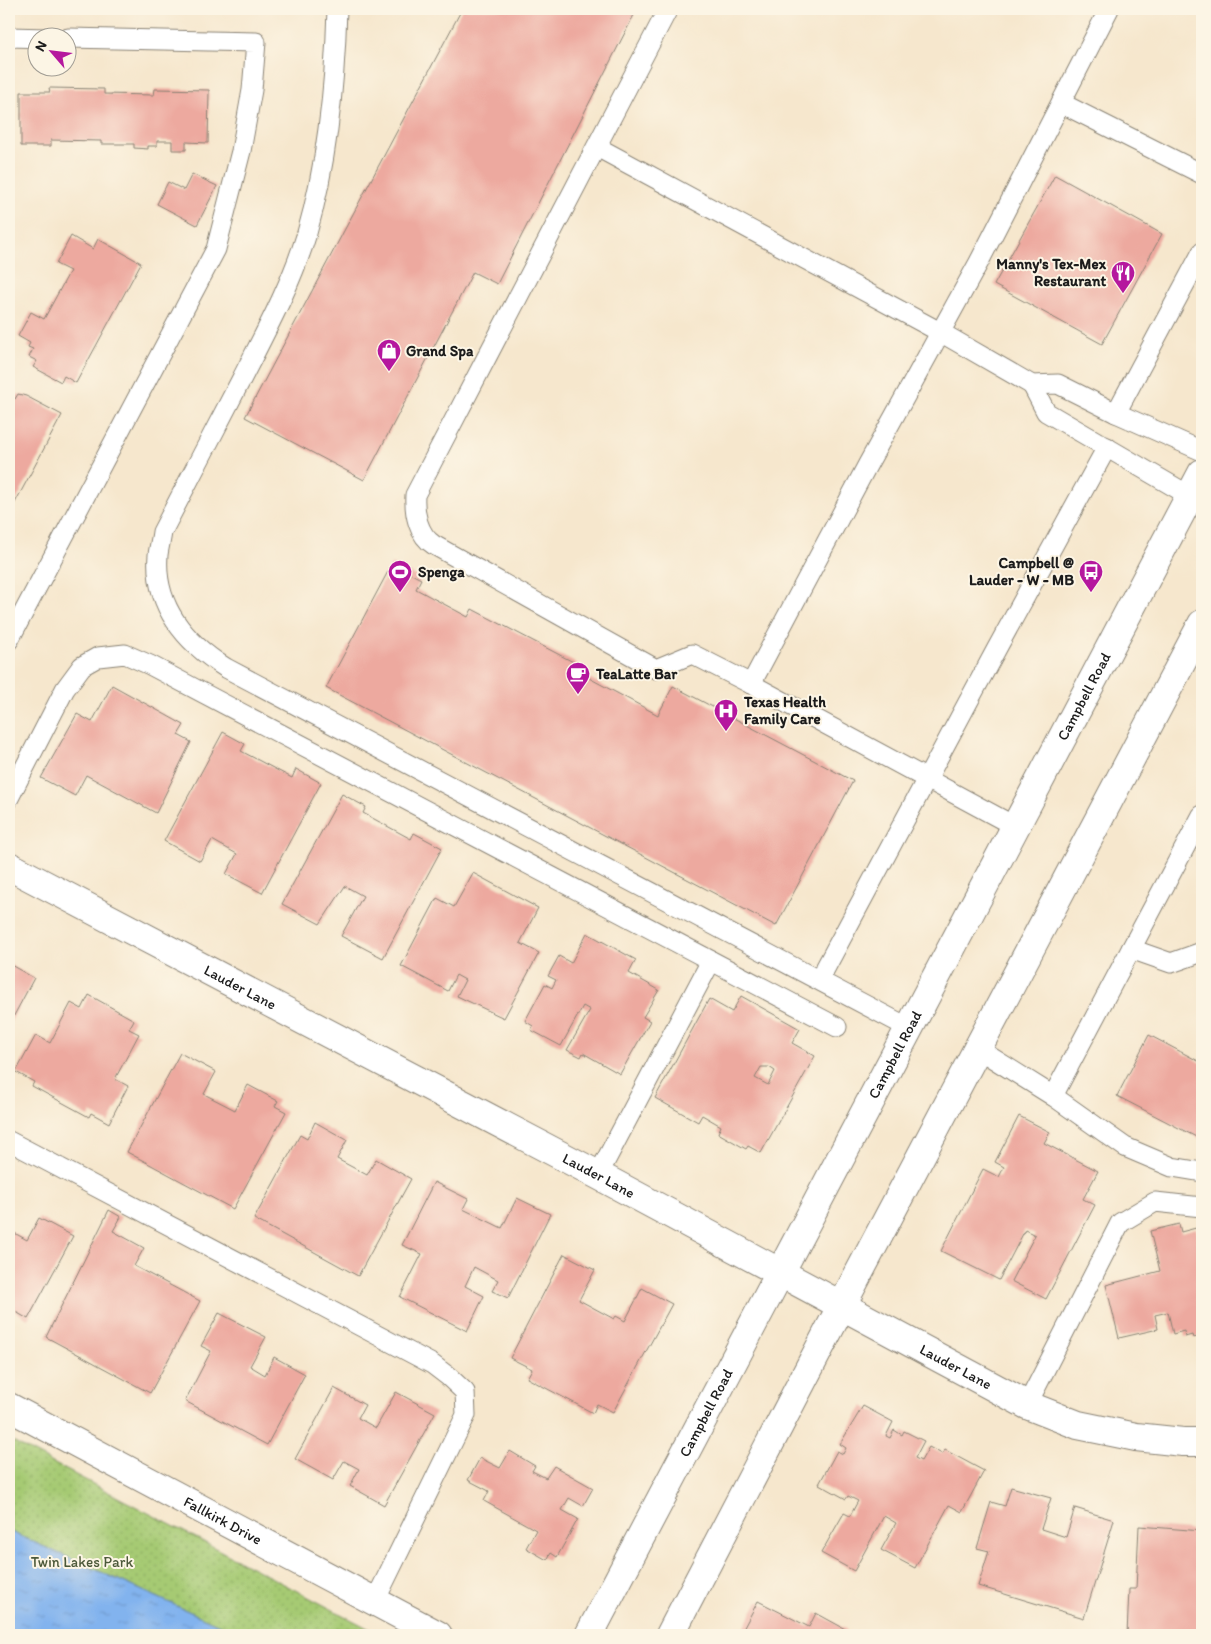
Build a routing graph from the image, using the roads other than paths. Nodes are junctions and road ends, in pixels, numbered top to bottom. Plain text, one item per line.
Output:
1 (337, 9) edge
2 (668, 9) edge
3 (1109, 9) edge
4 (9, 37) edge
5 (28, 38) edge
6 (78, 38) edge
7 (1061, 103) junction
8 (597, 147) junction
9 (1202, 174) edge
10 (1202, 252) edge
11 (940, 332) junction
12 (1032, 385) junction
13 (1116, 413) junction
14 (1107, 447) junction
15 (1202, 451) edge
16 (1198, 489) edge
17 (1202, 624) edge
18 (9, 640) edge
19 (751, 684) junction
20 (927, 780) junction
21 (9, 798) edge
22 (1202, 815) edge
23 (1016, 827) junction
24 (9, 866) edge
25 (1131, 949) junction
26 (1202, 952) edge
27 (711, 961) junction
28 (819, 980) junction
29 (836, 1026) dead end
30 (909, 1028) junction
31 (978, 1049) junction
32 (1053, 1096) junction
33 (9, 1141) edge
34 (1202, 1172) edge
35 (598, 1176) junction
36 (1202, 1207) edge
37 (780, 1273) junction
38 (842, 1305) junction
39 (1027, 1405) junction
40 (9, 1407) edge
41 (1202, 1442) edge
42 (375, 1601) junction
43 (438, 1635) edge
44 (589, 1635) edge
45 (670, 1635) edge

1 - 28 lane
2 - 8 lane
3 - 7 lane
4 - 5 lane
6 - 18 lane
7 - 9 lane
7 - 11 lane
8 - 11 lane
8 - 19 lane
10 - 13 lane
11 - 12 lane
11 - 19 lane
12 - 13 lane
12 - 14 lane
13 - 15 lane
14 - 16 lane
14 - 20 lane
16 - 23 main road, Campbell Road
17 - 31 main road
19 - 20 lane
20 - 23 lane
20 - 28 lane
21 - 27 lane
22 - 25 lane
23 - 30 main road, Campbell Road
24 - 35 main road, Lauder Lane
25 - 26 lane
25 - 32 lane
27 - 29 lane
27 - 35 lane
28 - 30 lane
30 - 37 main road, Campbell Road
31 - 32 lane
31 - 38 main road
32 - 34 lane
33 - 42 lane
35 - 37 main road, Lauder Lane
36 - 39 lane
37 - 38 main road, Lauder Lane
37 - 44 main road, Campbell Road
38 - 39 main road, Lauder Lane
38 - 45 main road
39 - 41 main road, Lauder Lane
40 - 42 main road, Fallkirk Drive
42 - 43 main road, Fallkirk Drive

